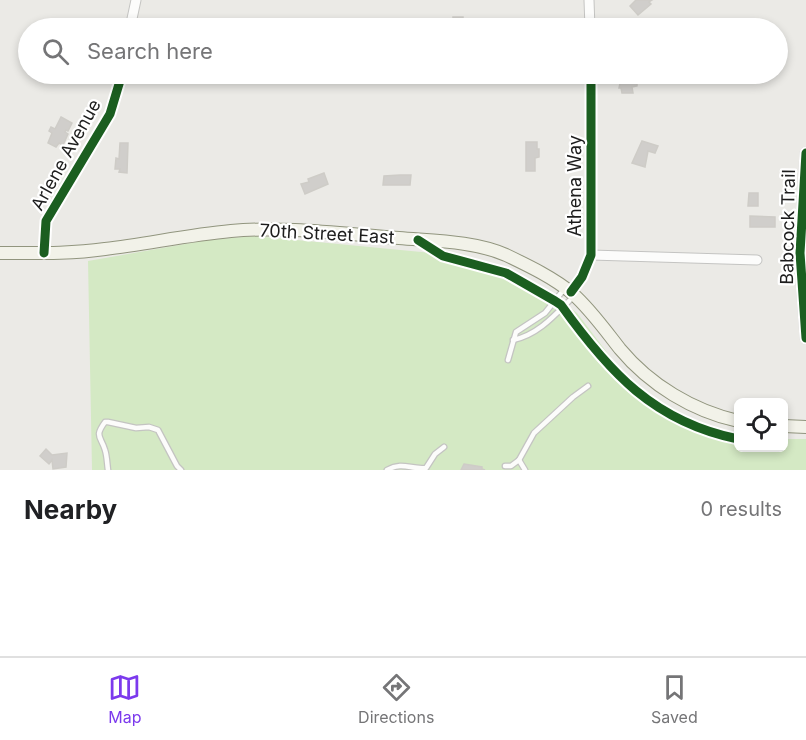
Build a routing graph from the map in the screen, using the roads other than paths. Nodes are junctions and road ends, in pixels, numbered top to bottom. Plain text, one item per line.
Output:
1 (136, 0) edge
2 (589, 0) edge
3 (132, 18) edge
4 (590, 18) edge
5 (119, 84) edge
6 (591, 84) edge
7 (806, 153) edge
8 (0, 253) edge
9 (44, 253) junction
10 (591, 255) junction
11 (757, 261) dead end
12 (570, 292) junction
13 (806, 332) edge
14 (806, 338) edge
15 (513, 340) junction
16 (508, 360) dead end
17 (588, 386) dead end
18 (734, 420) edge
19 (788, 426) edge
20 (806, 427) edge
21 (444, 447) dead end
22 (519, 460) junction
23 (505, 466) dead end
24 (426, 469) edge
25 (108, 470) edge
26 (181, 470) edge
27 (387, 470) edge
28 (525, 470) edge

1 - 3 street
2 - 4 street
5 - 9 street, Arlene Avenue
6 - 10 street, Athena Way
7 - 13 street, Babcock Trail
8 - 9 main road, 70th Street East
9 - 12 main road, 70th Street East
10 - 11 street
10 - 12 street, Athena Way
12 - 15 lane
12 - 15 lane
12 - 18 main road, 70th Street East
13 - 14 street, Babcock Trail
15 - 16 lane
17 - 22 lane
19 - 20 main road
21 - 24 lane
22 - 23 lane
22 - 28 lane
24 - 27 lane
25 - 26 lane

